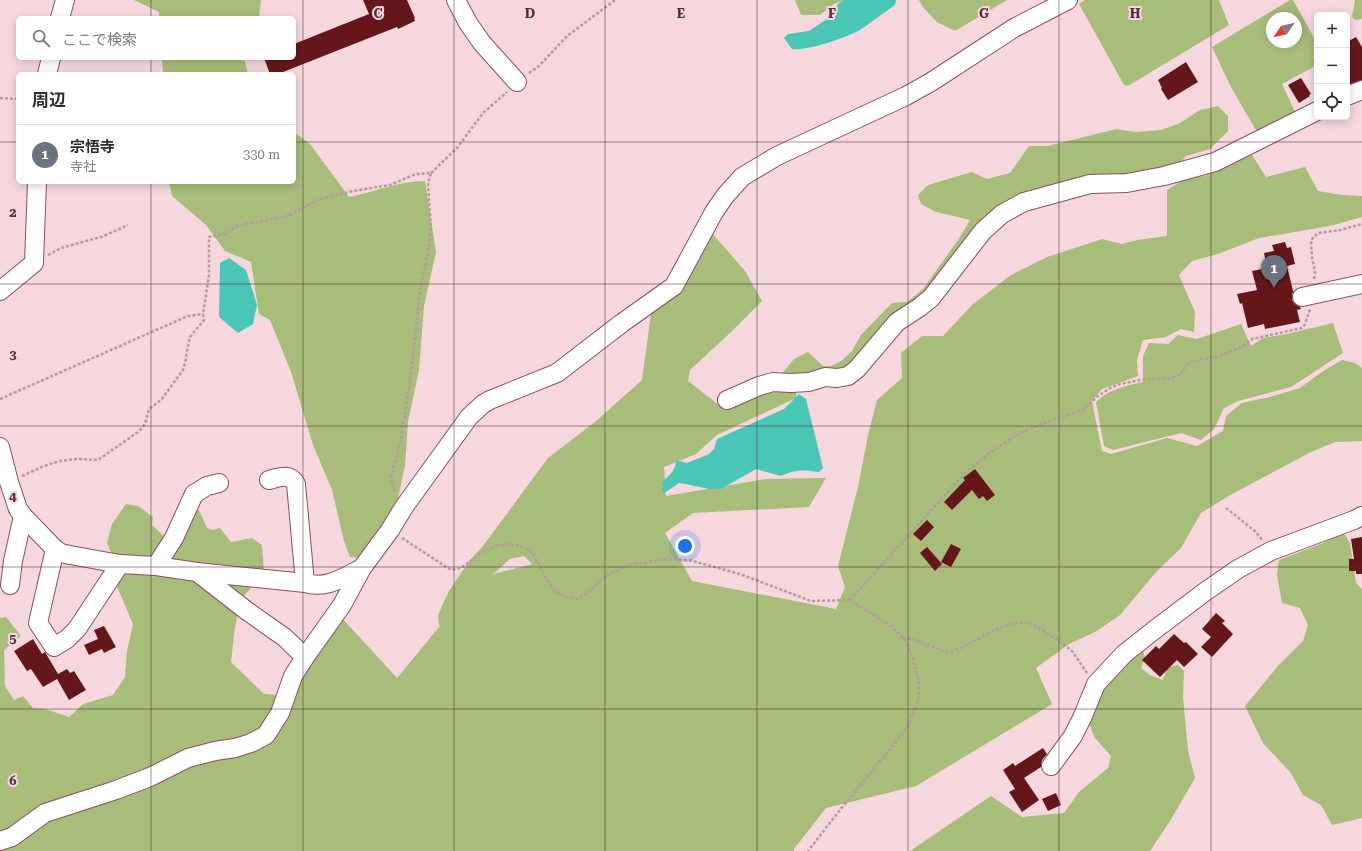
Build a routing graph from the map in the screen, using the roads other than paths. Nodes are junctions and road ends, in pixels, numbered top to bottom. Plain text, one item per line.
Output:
1 (65, 0) edge
2 (456, 0) edge
3 (1068, 0) edge
4 (61, 16) edge
5 (50, 60) edge
6 (46, 72) edge
7 (517, 82) dead end
8 (1362, 90) edge
9 (1350, 95) edge
10 (1314, 112) edge
11 (37, 184) edge
12 (1362, 284) edge
13 (0, 290) edge
14 (1307, 296) road end
15 (727, 400) dead end
16 (1, 455) edge
17 (269, 480) dead end
18 (219, 483) dead end
19 (7, 490) edge
20 (23, 516) junction
21 (1362, 516) edge
22 (55, 549) junction
23 (120, 564) junction
24 (156, 566) junction
25 (362, 568) junction
26 (197, 572) junction
27 (305, 583) junction
28 (10, 585) dead end
29 (305, 657) junction
30 (1051, 766) dead end
31 (0, 841) edge

1 - 4 street
2 - 7 street
3 - 25 street
5 - 6 street
8 - 9 street
10 - 15 street
11 - 13 street
12 - 14 street
16 - 19 street
17 - 27 street
18 - 24 street
19 - 20 street
20 - 22 street
20 - 28 street
21 - 30 street
22 - 23 street
22 - 23 street
23 - 24 street
24 - 26 street
25 - 27 street
25 - 29 street
26 - 27 street
26 - 29 street
29 - 31 street

